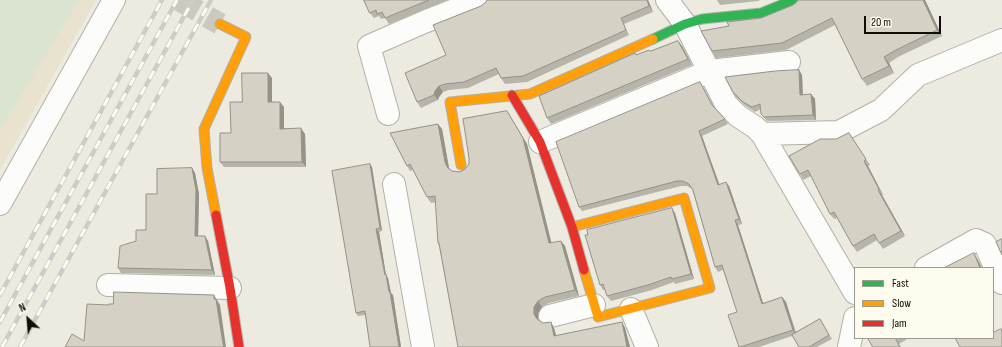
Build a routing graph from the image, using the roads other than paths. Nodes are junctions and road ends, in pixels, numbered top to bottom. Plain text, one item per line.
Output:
1 (114, 0) edge
2 (480, 0) edge
3 (667, 0) edge
4 (793, 0) edge
5 (220, 24) tunnel mouth
6 (685, 24) junction
7 (1002, 40) edge
8 (789, 62) dead end
9 (710, 71) junction
10 (512, 95) junction
11 (388, 114) dead end
12 (762, 134) junction
13 (540, 142) junction
14 (461, 165) dead end
15 (394, 184) dead end
16 (0, 204) edge
17 (572, 227) junction
18 (928, 267) edge
19 (1002, 283) edge
20 (108, 285) dead end
21 (230, 288) junction
22 (854, 291) edge
23 (594, 305) junction
24 (631, 309) junction
25 (550, 316) dead end
26 (854, 323) edge
27 (239, 347) edge
28 (424, 347) edge
29 (647, 347) edge
30 (849, 347) edge

1 - 16 street
2 - 11 street
3 - 6 street
4 - 6 street
5 - 21 street
6 - 9 street
6 - 10 street
7 - 12 street
8 - 9 street
9 - 12 street
9 - 13 street
10 - 13 street
10 - 14 street
12 - 22 street
13 - 17 street
15 - 28 street
17 - 23 street
17 - 24 street
18 - 19 street
20 - 21 street
21 - 27 street
23 - 24 street
23 - 25 street
24 - 29 street
26 - 30 street

